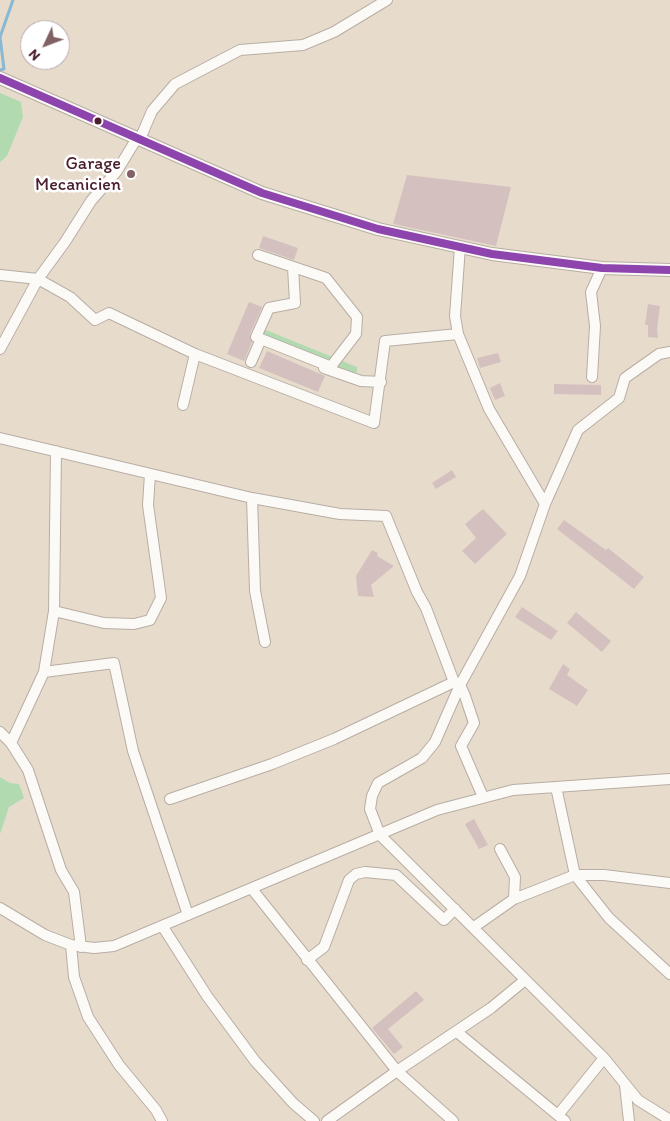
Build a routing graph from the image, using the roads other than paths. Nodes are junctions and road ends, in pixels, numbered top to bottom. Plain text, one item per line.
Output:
1 (387, 0) edge
2 (1, 79) edge
3 (138, 138) junction
4 (460, 247) junction
5 (258, 254) dead end
6 (293, 266) junction
7 (602, 268) junction
8 (670, 270) edge
9 (0, 275) edge
10 (38, 280) junction
11 (458, 334) junction
12 (261, 339) junction
13 (0, 349) edge
14 (670, 352) edge
15 (195, 354) junction
16 (251, 362) dead end
17 (317, 365) dead end
18 (329, 368) junction
19 (592, 377) dead end
20 (381, 382) junction
21 (182, 404) dead end
22 (0, 438) edge
23 (56, 452) junction
24 (150, 474) junction
25 (252, 498) junction
26 (545, 504) junction
27 (54, 611) junction
28 (265, 642) dead end
29 (44, 672) junction
30 (457, 683) junction
31 (0, 732) edge
32 (11, 743) junction
33 (670, 779) edge
34 (556, 787) junction
35 (483, 797) junction
36 (170, 799) dead end
37 (380, 835) junction
38 (500, 849) dead end
39 (575, 875) junction
40 (670, 883) edge
41 (252, 889) junction
42 (514, 899) junction
43 (0, 908) edge
44 (456, 909) junction
45 (188, 915) junction
46 (474, 927) junction
47 (163, 928) junction
48 (76, 946) junction
49 (307, 960) junction
50 (670, 974) edge
51 (525, 980) junction
52 (457, 1032) junction
53 (604, 1058) junction
54 (397, 1071) junction
55 (625, 1083) junction
56 (562, 1118) edge
57 (670, 1120) edge
58 (162, 1121) edge
59 (314, 1121) edge
60 (327, 1121) edge
61 (453, 1121) edge
62 (629, 1121) edge

1 - 3 street
2 - 3 main road
3 - 4 main road
3 - 10 street
4 - 7 main road
4 - 11 street
5 - 6 street
6 - 12 street
6 - 18 street
7 - 8 main road
7 - 19 street
9 - 10 street
10 - 13 street
10 - 15 street
11 - 20 street
11 - 26 street
12 - 16 street
12 - 18 street
14 - 26 street
15 - 20 street
15 - 21 street
17 - 18 street
18 - 20 street
22 - 23 street
23 - 24 street
23 - 27 street
24 - 25 street
24 - 27 street
25 - 28 street
25 - 30 street
26 - 30 street
27 - 29 street
29 - 32 street
29 - 45 street
30 - 35 street
30 - 36 street
30 - 37 street
31 - 32 street
32 - 48 street
33 - 34 street
34 - 35 street
34 - 39 street
35 - 37 street
37 - 41 street
37 - 44 street
38 - 42 street
39 - 40 street
39 - 42 street
39 - 50 street
41 - 45 street
41 - 49 street
42 - 46 street
43 - 48 street
44 - 46 street
44 - 49 street
45 - 47 street
46 - 51 street
47 - 48 street
47 - 59 street
48 - 58 street
49 - 54 street
51 - 52 street
51 - 53 street
52 - 54 street
52 - 56 street
53 - 55 street
53 - 56 street
54 - 60 street
54 - 61 street
55 - 57 street
55 - 62 street

